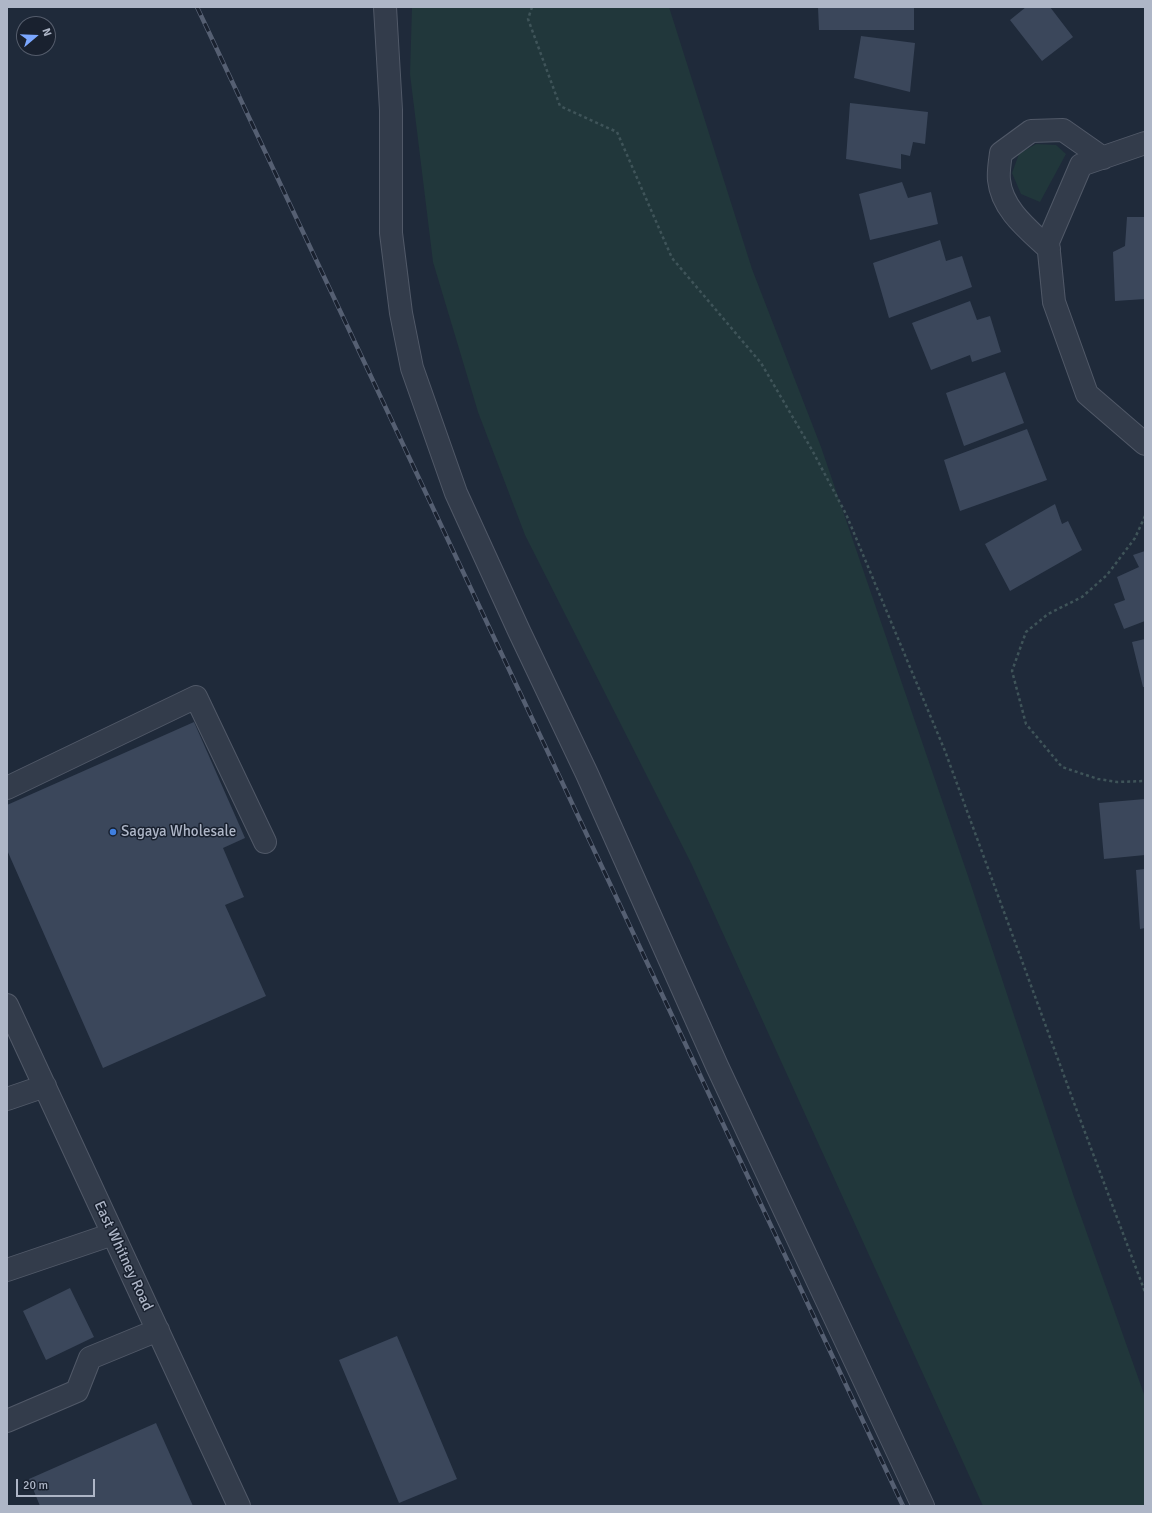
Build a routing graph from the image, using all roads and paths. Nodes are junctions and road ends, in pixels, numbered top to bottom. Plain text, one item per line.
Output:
1 (385, 7) edge
2 (532, 7) edge
3 (1145, 144) edge
4 (1103, 158) junction
5 (1049, 249) junction
6 (1145, 444) edge
7 (1145, 516) edge
8 (1145, 781) edge
9 (7, 788) edge
10 (266, 842) dead end
11 (7, 1005) edge
12 (45, 1086) junction
13 (7, 1100) edge
14 (113, 1234) junction
15 (7, 1270) edge
16 (1145, 1292) edge
17 (158, 1330) junction
18 (7, 1421) edge
19 (240, 1506) edge
20 (923, 1506) edge

1 - 20 street
2 - 16 path
3 - 4 street
4 - 5 street
4 - 5 street
5 - 6 street
7 - 8 path
9 - 10 street
11 - 12 street, East Whitney Road
12 - 13 street
12 - 14 street, East Whitney Road
14 - 15 street
14 - 17 street, East Whitney Road
17 - 18 street
17 - 19 street, East Whitney Road

